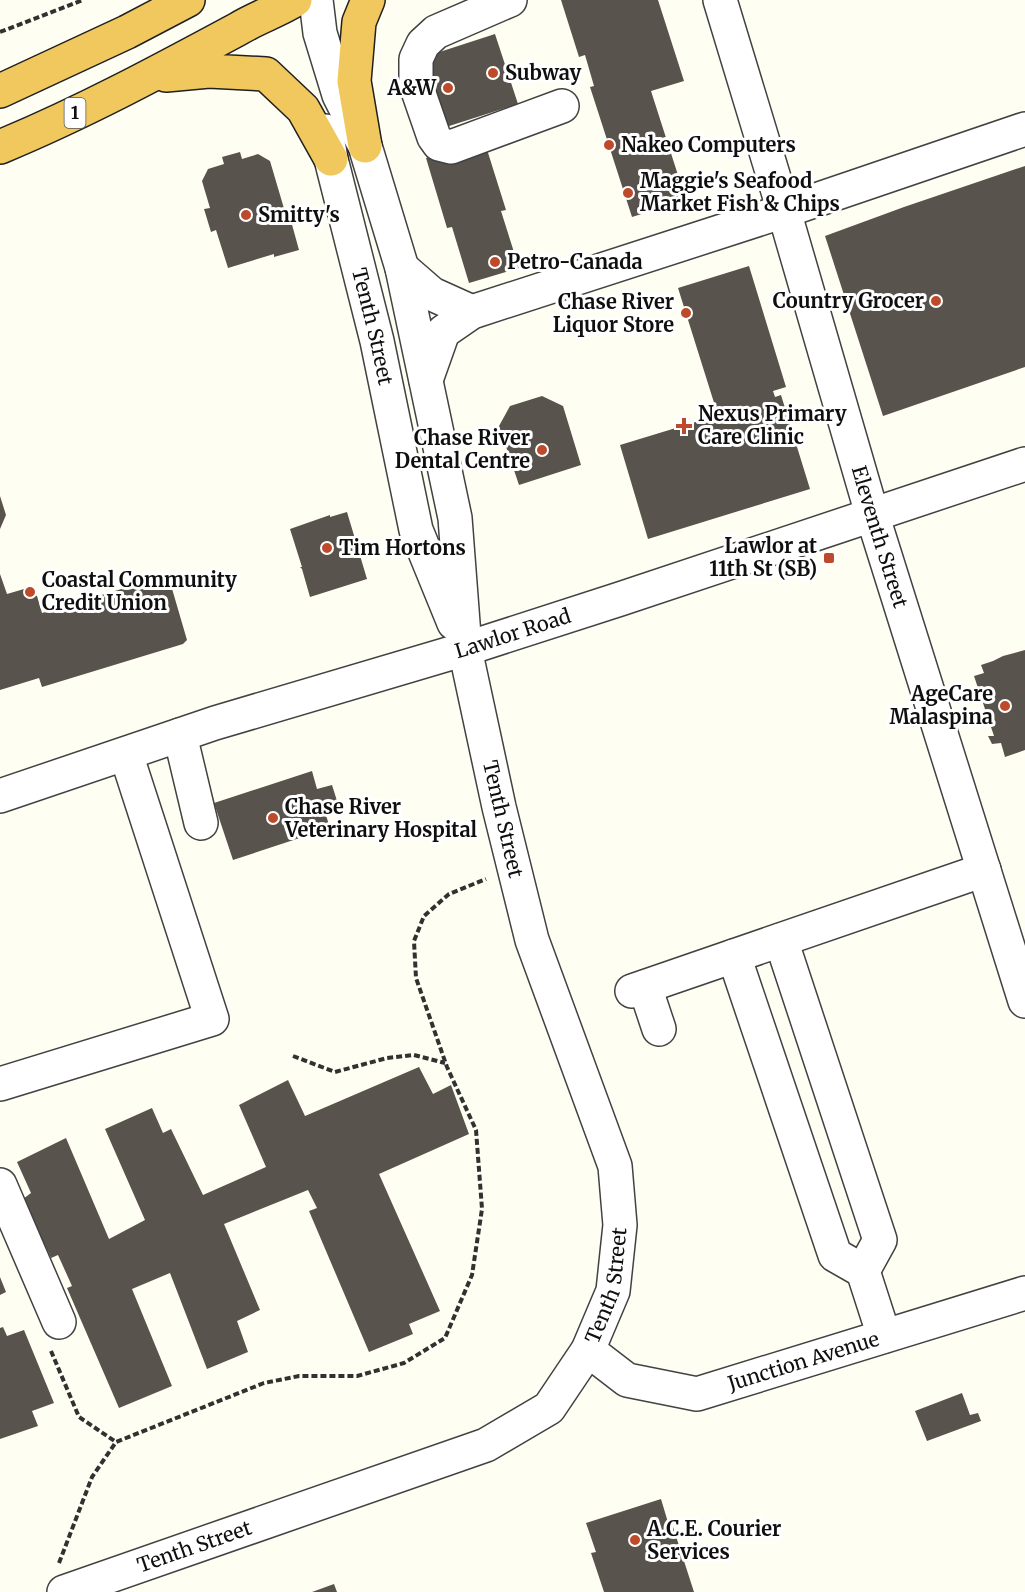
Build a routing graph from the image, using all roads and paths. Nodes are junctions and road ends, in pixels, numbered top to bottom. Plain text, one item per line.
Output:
1 (83, 0) edge
2 (163, 0) edge
3 (188, 0) edge
4 (368, 0) edge
5 (510, 0) edge
6 (720, 0) edge
7 (296, 1) edge
8 (0, 32) edge
9 (128, 32) junction
10 (149, 77) junction
11 (0, 91) edge
12 (562, 106) dead end
13 (1025, 129) edge
14 (365, 146) junction
15 (0, 147) edge
16 (331, 159) junction
17 (784, 211) junction
18 (402, 268) junction
19 (472, 312) junction
20 (426, 380) junction
21 (1025, 464) edge
22 (872, 514) junction
23 (465, 649) junction
24 (180, 735) junction
25 (126, 754) junction
26 (0, 796) edge
27 (201, 823) dead end
28 (514, 868) junction
29 (984, 870) junction
30 (781, 940) junction
31 (734, 956) junction
32 (1025, 1001) edge
33 (659, 1029) dead end
34 (293, 1056) dead end
35 (446, 1063) junction
36 (0, 1084) edge
37 (0, 1185) edge
38 (863, 1270) junction
39 (1025, 1293) edge
40 (59, 1322) joint
41 (884, 1336) junction
42 (588, 1350) junction
43 (116, 1442) junction
44 (60, 1582) edge

1 - 8 path
2 - 9 highway
3 - 9 highway
4 - 14 highway
5 - 12 street
6 - 17 street, Eleventh Street
7 - 10 highway, 1
7 - 14 street, Tenth Street
7 - 16 street, Tenth Street
9 - 11 highway
10 - 15 highway, 1
10 - 16 highway
13 - 17 street
14 - 18 street, Tenth Street
16 - 23 street, Tenth Street
17 - 19 street
17 - 22 street, Eleventh Street
18 - 19 street
18 - 20 street, Tenth Street
19 - 20 street
20 - 23 street, Tenth Street
21 - 22 street, Lawlor Road
22 - 23 street, Lawlor Road
22 - 29 street, Eleventh Street
23 - 24 street, Lawlor Road
23 - 28 street, Tenth Street
24 - 25 street, Lawlor Road
24 - 27 street
25 - 26 street, Lawlor Road
25 - 36 street
28 - 35 path
28 - 42 street, Tenth Street
29 - 30 street
29 - 32 street, Eleventh Street
30 - 31 street
30 - 38 street
31 - 33 street
31 - 38 street
34 - 35 path
35 - 43 path
37 - 40 street
38 - 41 street
39 - 41 street, Junction Avenue
40 - 43 path
41 - 42 street, Junction Avenue
42 - 44 street, Tenth Street
43 - 44 path

